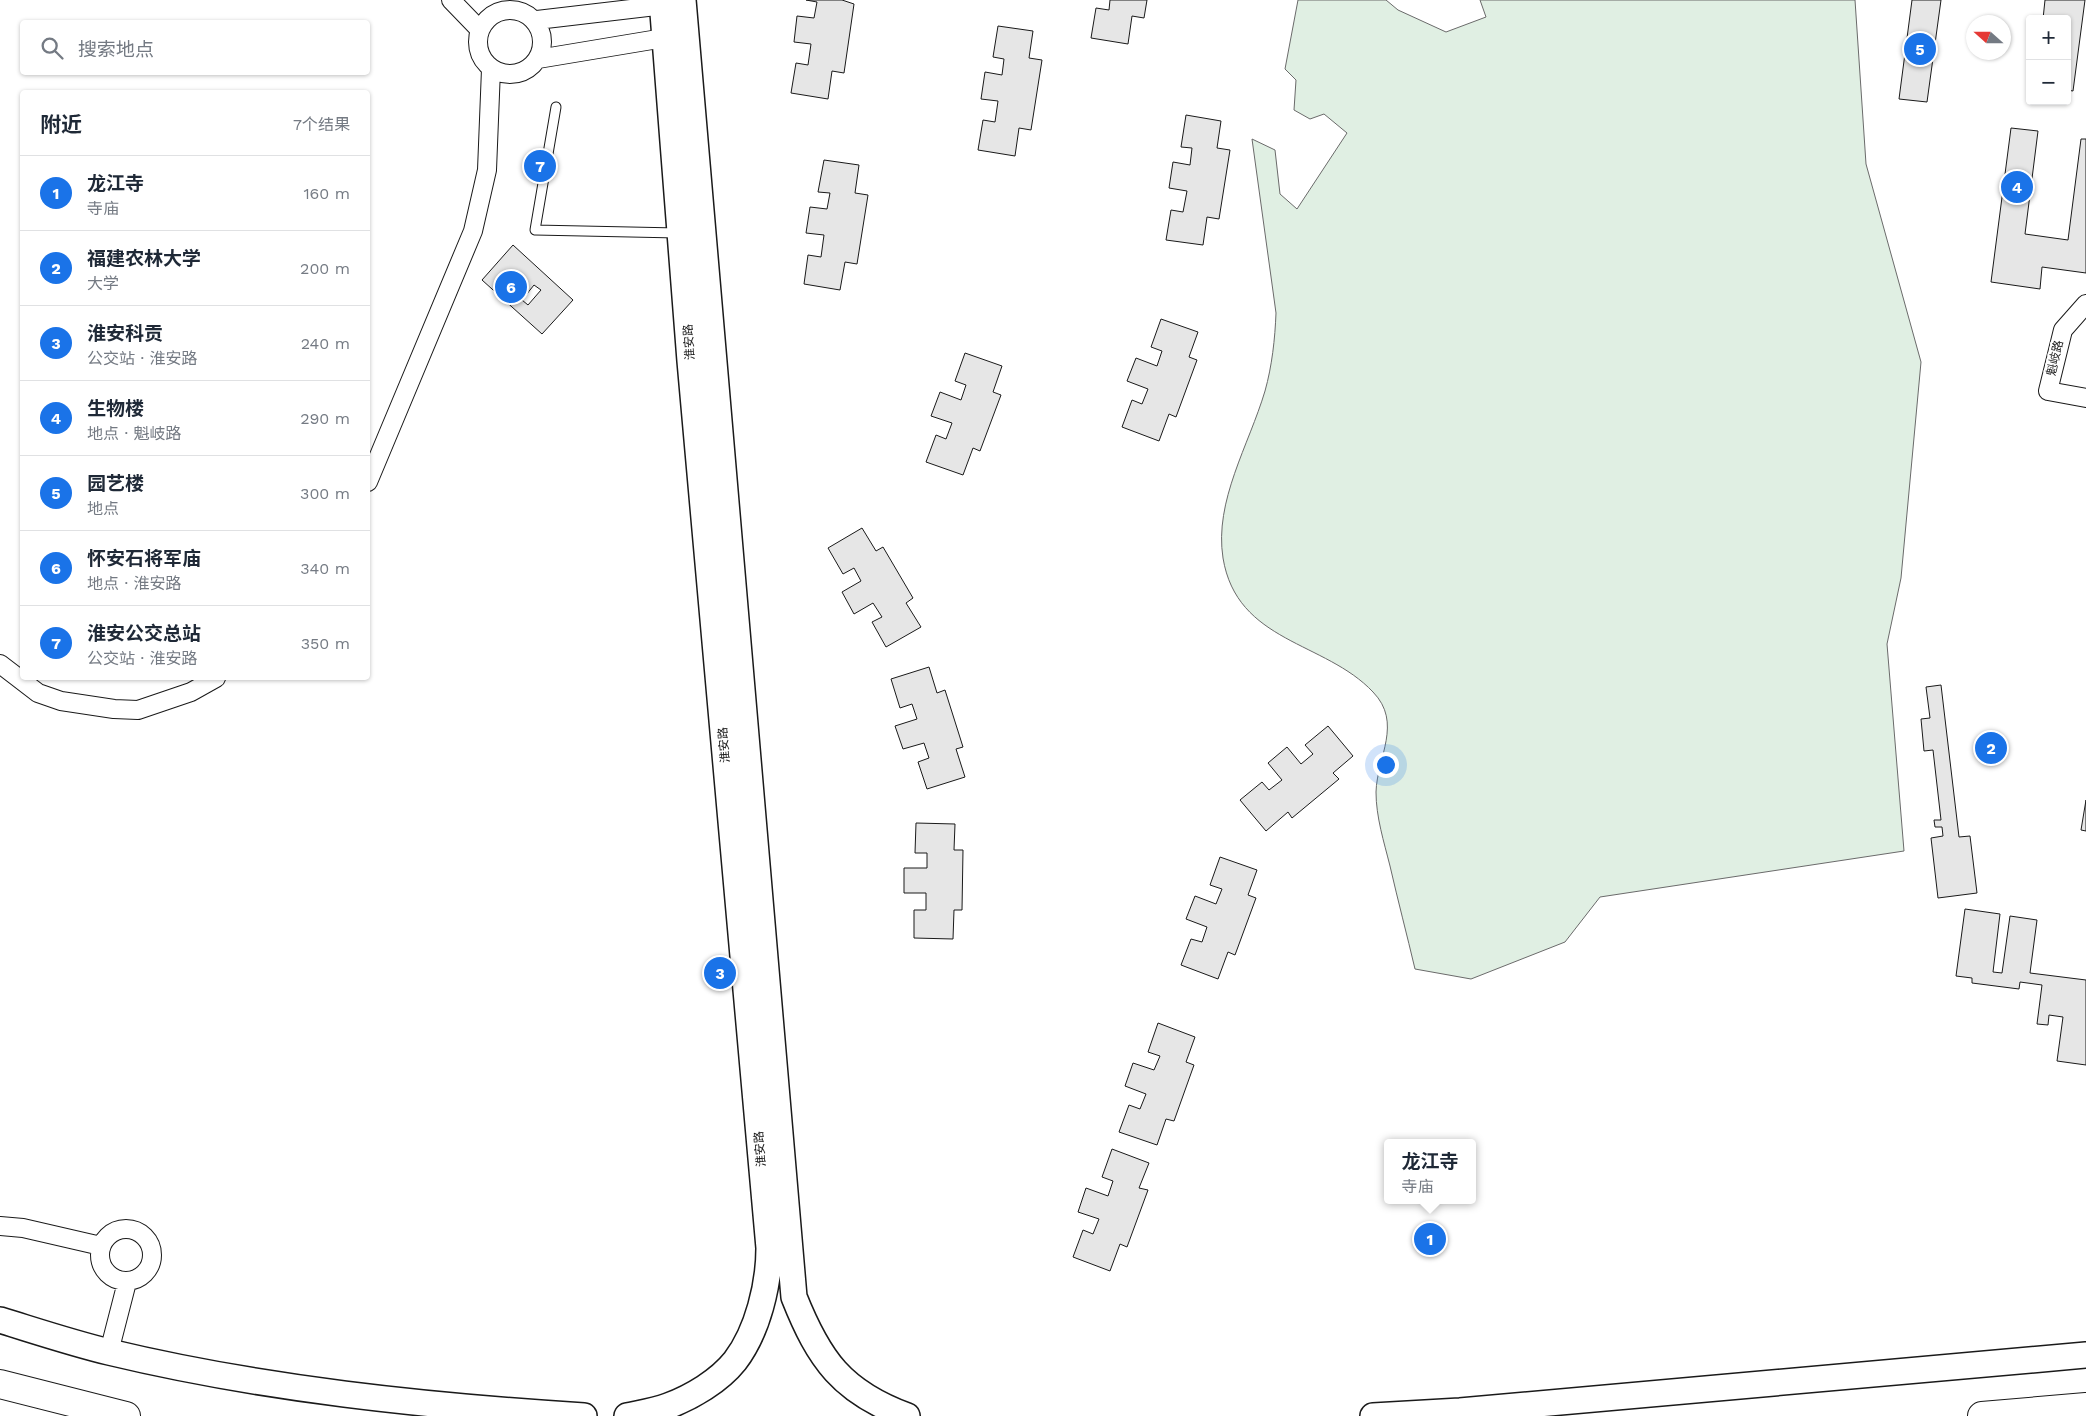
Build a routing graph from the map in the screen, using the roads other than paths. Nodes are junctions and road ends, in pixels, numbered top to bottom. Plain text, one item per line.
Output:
1 (452, 0) edge
2 (672, 2) edge
3 (537, 20) junction
4 (480, 30) junction
5 (676, 36) junction
6 (538, 59) junction
7 (491, 69) junction
8 (556, 107) dead end
9 (680, 233) junction
10 (2086, 304) edge
11 (2086, 398) edge
12 (370, 477) edge
13 (0, 664) edge
14 (20, 679) edge
15 (21, 680) edge
16 (212, 680) edge
17 (0, 1226) edge
18 (101, 1246) junction
19 (126, 1282) junction
20 (0, 1320) edge
21 (109, 1352) junction
22 (2086, 1355) edge
23 (0, 1384) edge
24 (2086, 1407) edge
25 (126, 1416) edge
26 (584, 1416) edge
27 (627, 1416) edge
28 (907, 1416) edge
29 (1373, 1416) edge
30 (1982, 1416) edge

1 - 4 street
2 - 3 street
2 - 5 main road, 淮安路
3 - 4 street
3 - 6 street
4 - 7 street
5 - 6 street
5 - 9 main road, 淮安路
5 - 28 main road, 淮安路
6 - 7 street
7 - 12 street
8 - 9 lane
9 - 27 main road, 淮安路
10 - 11 street, 魁岐路
13 - 14 street
15 - 16 street
17 - 18 street
18 - 19 street
18 - 19 street
19 - 21 street
20 - 21 main road
21 - 26 main road
22 - 29 main road
23 - 25 highway
24 - 30 highway

